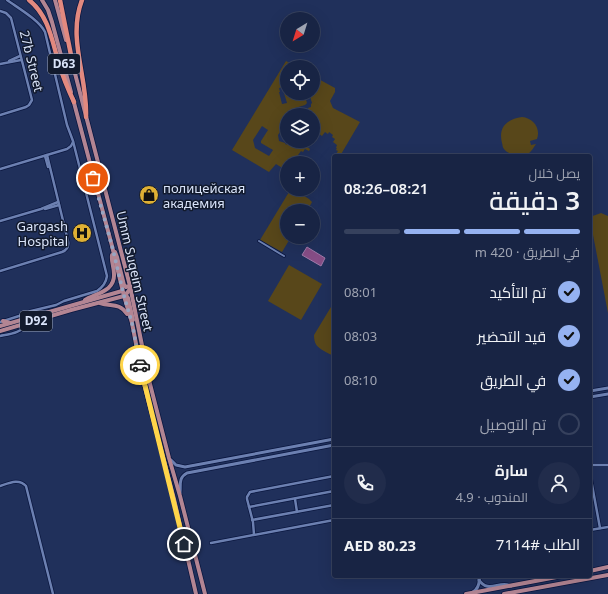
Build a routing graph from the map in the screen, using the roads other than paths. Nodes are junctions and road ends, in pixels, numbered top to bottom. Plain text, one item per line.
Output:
1 (7, 0) edge
2 (29, 0) edge
3 (42, 0) edge
4 (55, 0) edge
5 (60, 0) edge
6 (82, 0) edge
7 (0, 11) edge
8 (20, 56) junction
9 (21, 60) junction
10 (72, 60) junction
11 (5, 63) junction
12 (0, 64) edge
13 (74, 102) junction
14 (0, 115) edge
15 (86, 117) junction
16 (74, 142) junction
17 (67, 149) junction
18 (76, 152) junction
19 (46, 155) junction
20 (0, 169) edge
21 (58, 204) junction
22 (0, 221) edge
23 (260, 241) dead end
24 (112, 246) junction
25 (113, 252) junction
26 (284, 256) dead end
27 (0, 271) edge
28 (130, 286) junction
29 (122, 291) junction
30 (126, 297) junction
31 (79, 303) junction
32 (99, 303) junction
33 (1, 321) edge
34 (10, 323) junction
35 (28, 323) junction
36 (132, 323) junction
37 (0, 326) edge
38 (0, 331) edge
39 (0, 336) edge
40 (140, 338) junction
41 (608, 388) edge
42 (592, 391) edge
43 (608, 394) edge
44 (592, 397) edge
45 (332, 439) edge
46 (332, 445) edge
47 (169, 458) junction
48 (592, 465) edge
49 (608, 465) edge
50 (332, 476) edge
51 (592, 485) edge
52 (0, 486) edge
53 (332, 491) edge
54 (180, 496) junction
55 (295, 499) junction
56 (332, 505) edge
57 (249, 507) junction
58 (297, 512) junction
59 (332, 520) edge
60 (252, 521) junction
61 (608, 527) edge
62 (600, 528) junction
63 (592, 530) edge
64 (256, 534) junction
65 (211, 543) dead end
66 (608, 567) edge
67 (592, 571) edge
68 (608, 575) edge
69 (479, 578) edge
70 (552, 578) edge
71 (592, 578) edge
72 (592, 578) edge
73 (511, 586) junction
74 (472, 593) junction
75 (53, 594) edge
76 (196, 594) edge
77 (205, 594) edge
78 (466, 594) edge
79 (504, 594) edge

1 - 16 street
2 - 13 highway
3 - 13 main road, Umm Suqeim Street / D63
4 - 10 main road, Umm Suqeim Street / D63
5 - 10 highway
6 - 15 highway
7 - 8 street, 27b Street
8 - 9 street, 27b Street
8 - 11 street
9 - 11 street
9 - 14 street, 27b Street
10 - 15 main road, Umm Suqeim Street / D63
11 - 12 street
13 - 24 main road, Umm Suqeim Street / D63
15 - 28 main road, Umm Suqeim Street / D63
16 - 17 street
16 - 18 street
17 - 18 street
17 - 19 street
18 - 33 street
19 - 20 street
19 - 21 street
21 - 22 street
21 - 27 street
23 - 26 street
24 - 25 main road, Umm Suqeim Street / D63
24 - 28 main road
25 - 29 main road, Umm Suqeim Street / D63
25 - 31 main road
28 - 30 main road
28 - 40 main road, Umm Suqeim Street / D63
29 - 30 main road, Umm Suqeim Street / D63
29 - 31 main road, D92
30 - 32 main road, D92
30 - 36 main road, Umm Suqeim Street / D63
30 - 40 main road
31 - 34 main road, D92
32 - 35 main road, D92
32 - 36 main road
33 - 34 main road
34 - 37 main road, D92
35 - 38 main road, D92
35 - 39 street
36 - 76 main road, Umm Suqeim Street / D63
40 - 47 main road, Umm Suqeim Street / D63
41 - 42 street
43 - 44 street
45 - 47 street
46 - 54 street
47 - 54 main road, Umm Suqeim Street / D63
48 - 49 street
50 - 57 street
51 - 62 street
52 - 75 street
53 - 55 street
54 - 77 main road, Umm Suqeim Street / D63
55 - 57 street
55 - 58 street
56 - 58 street
57 - 60 street
58 - 60 street
59 - 64 street
60 - 64 street
61 - 62 street
62 - 63 street
64 - 65 street
66 - 67 main road
68 - 72 main road
69 - 73 street
69 - 74 street
70 - 73 main road
71 - 79 main road
73 - 74 main road
74 - 78 main road

